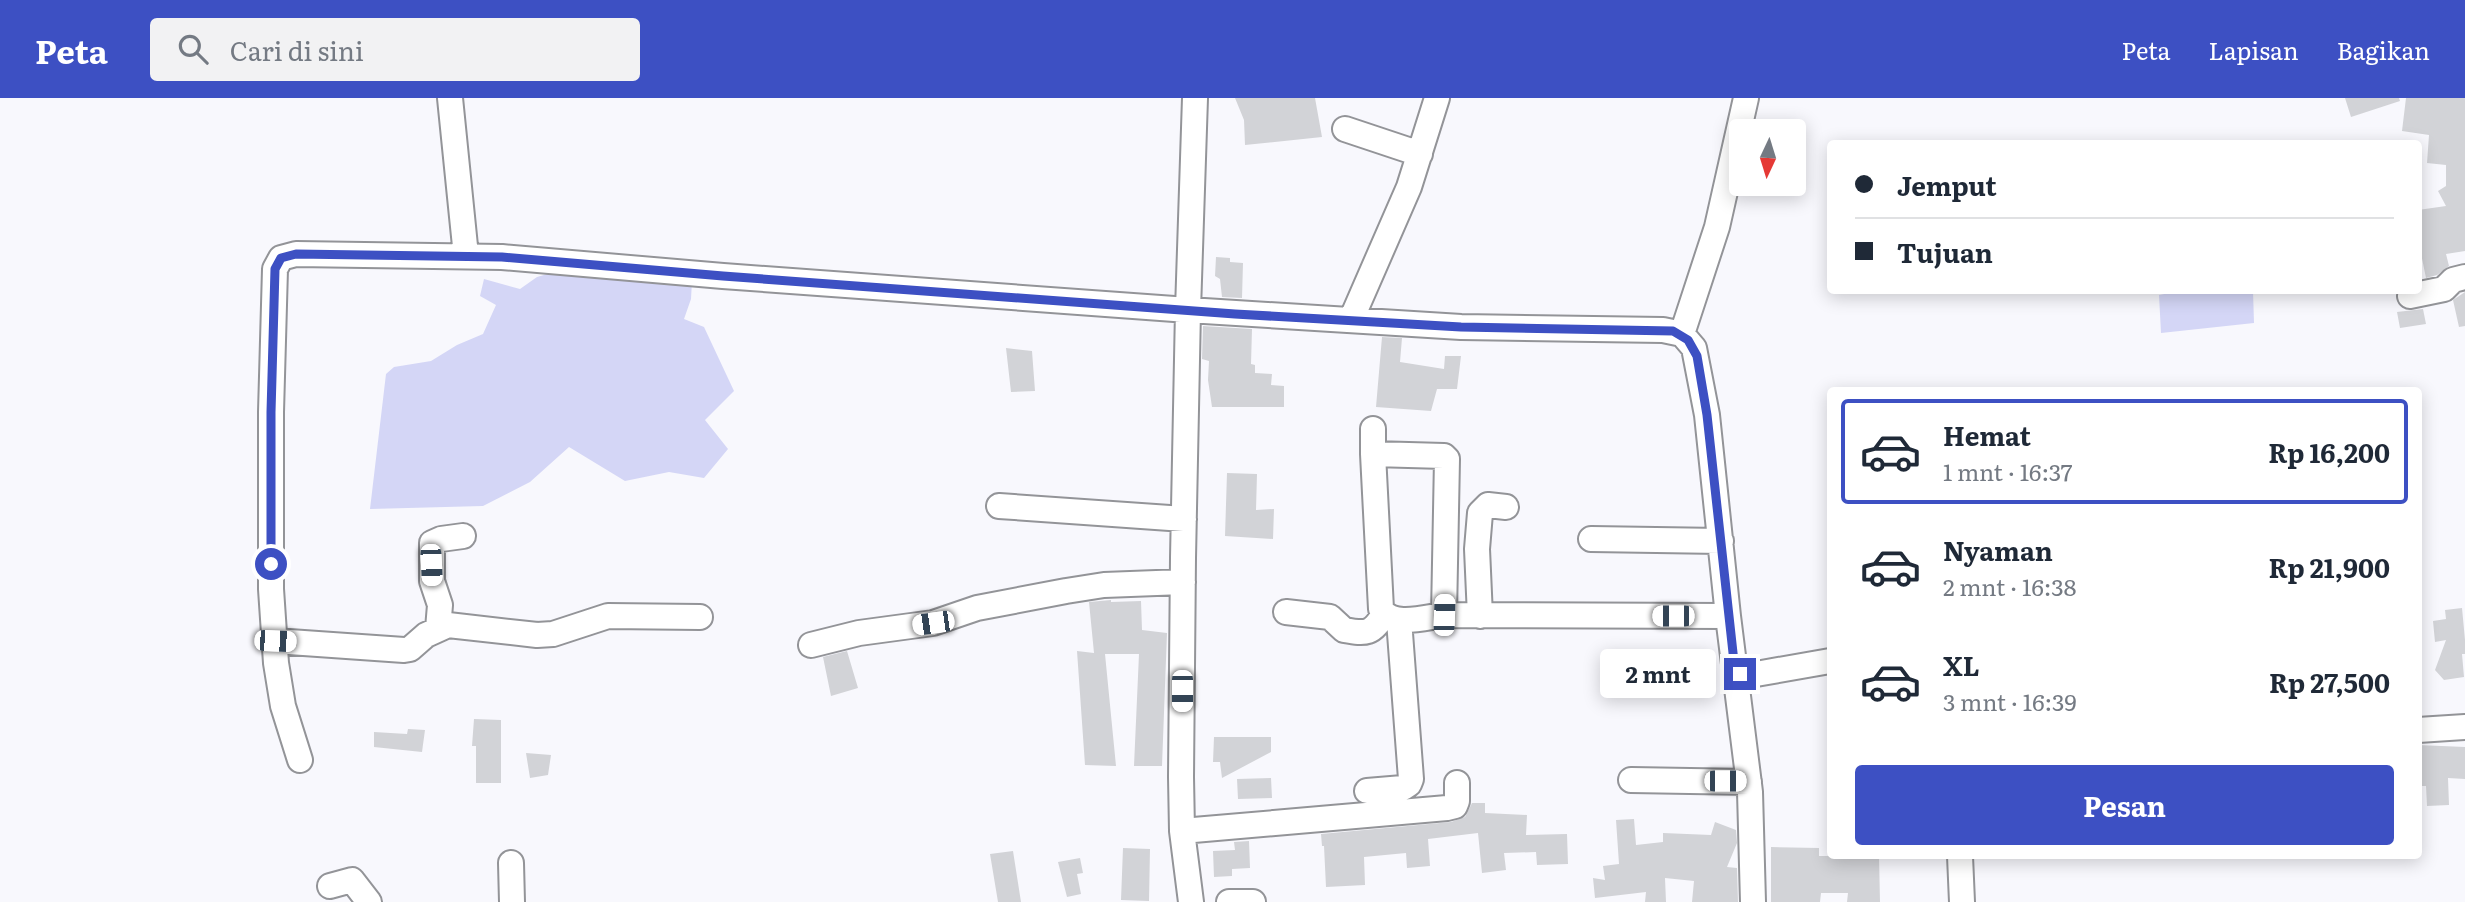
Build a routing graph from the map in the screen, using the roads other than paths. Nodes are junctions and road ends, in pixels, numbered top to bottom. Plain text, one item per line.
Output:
1 (450, 98) edge
2 (1195, 98) edge
3 (1437, 98) edge
4 (1746, 98) edge
5 (1345, 129) dead end
6 (1420, 153) junction
7 (466, 256) junction
8 (2465, 278) edge
9 (2420, 294) edge
10 (2422, 294) edge
11 (2410, 296) dead end
12 (1188, 310) junction
13 (1351, 320) junction
14 (1682, 334) junction
15 (1373, 429) dead end
16 (1373, 454) junction
17 (999, 506) dead end
18 (1506, 506) dead end
19 (1184, 519) junction
20 (463, 536) dead end
21 (1591, 539) dead end
22 (1721, 541) junction
23 (1182, 582) junction
24 (1286, 612) dead end
25 (1444, 615) junction
26 (1480, 615) junction
27 (700, 617) dead end
28 (1392, 617) junction
29 (1728, 617) junction
30 (438, 629) junction
31 (275, 641) junction
32 (811, 645) dead end
33 (1827, 662) edge
34 (1735, 671) junction
35 (2465, 727) edge
36 (2422, 730) edge
37 (300, 760) dead end
38 (1631, 780) dead end
39 (1749, 782) junction
40 (1457, 783) dead end
41 (1367, 791) dead end
42 (1182, 831) junction
43 (1960, 859) edge
44 (511, 863) dead end
45 (330, 886) dead end
46 (369, 902) edge
47 (512, 902) edge
48 (1191, 902) edge
49 (1228, 902) edge
50 (1253, 902) edge
51 (1753, 902) edge
52 (1962, 902) edge

1 - 7 street
2 - 12 street
3 - 6 street
4 - 14 street
5 - 6 street
6 - 13 street
7 - 12 street
7 - 31 street
8 - 10 street
9 - 11 street
12 - 13 street
12 - 19 street
13 - 14 street
14 - 22 street
15 - 16 street
16 - 25 street
16 - 28 street
17 - 19 street
18 - 26 street
19 - 23 street
20 - 30 street
21 - 22 street
22 - 29 street
23 - 32 street
23 - 42 street
24 - 28 street
25 - 26 street
25 - 28 street
26 - 29 street
27 - 30 street
28 - 41 street
29 - 34 street
30 - 31 street
31 - 37 street
33 - 34 street
34 - 39 street
35 - 36 street
38 - 39 street
39 - 51 street
40 - 42 street
42 - 48 street
43 - 52 street
44 - 47 street
45 - 46 street
49 - 50 street

